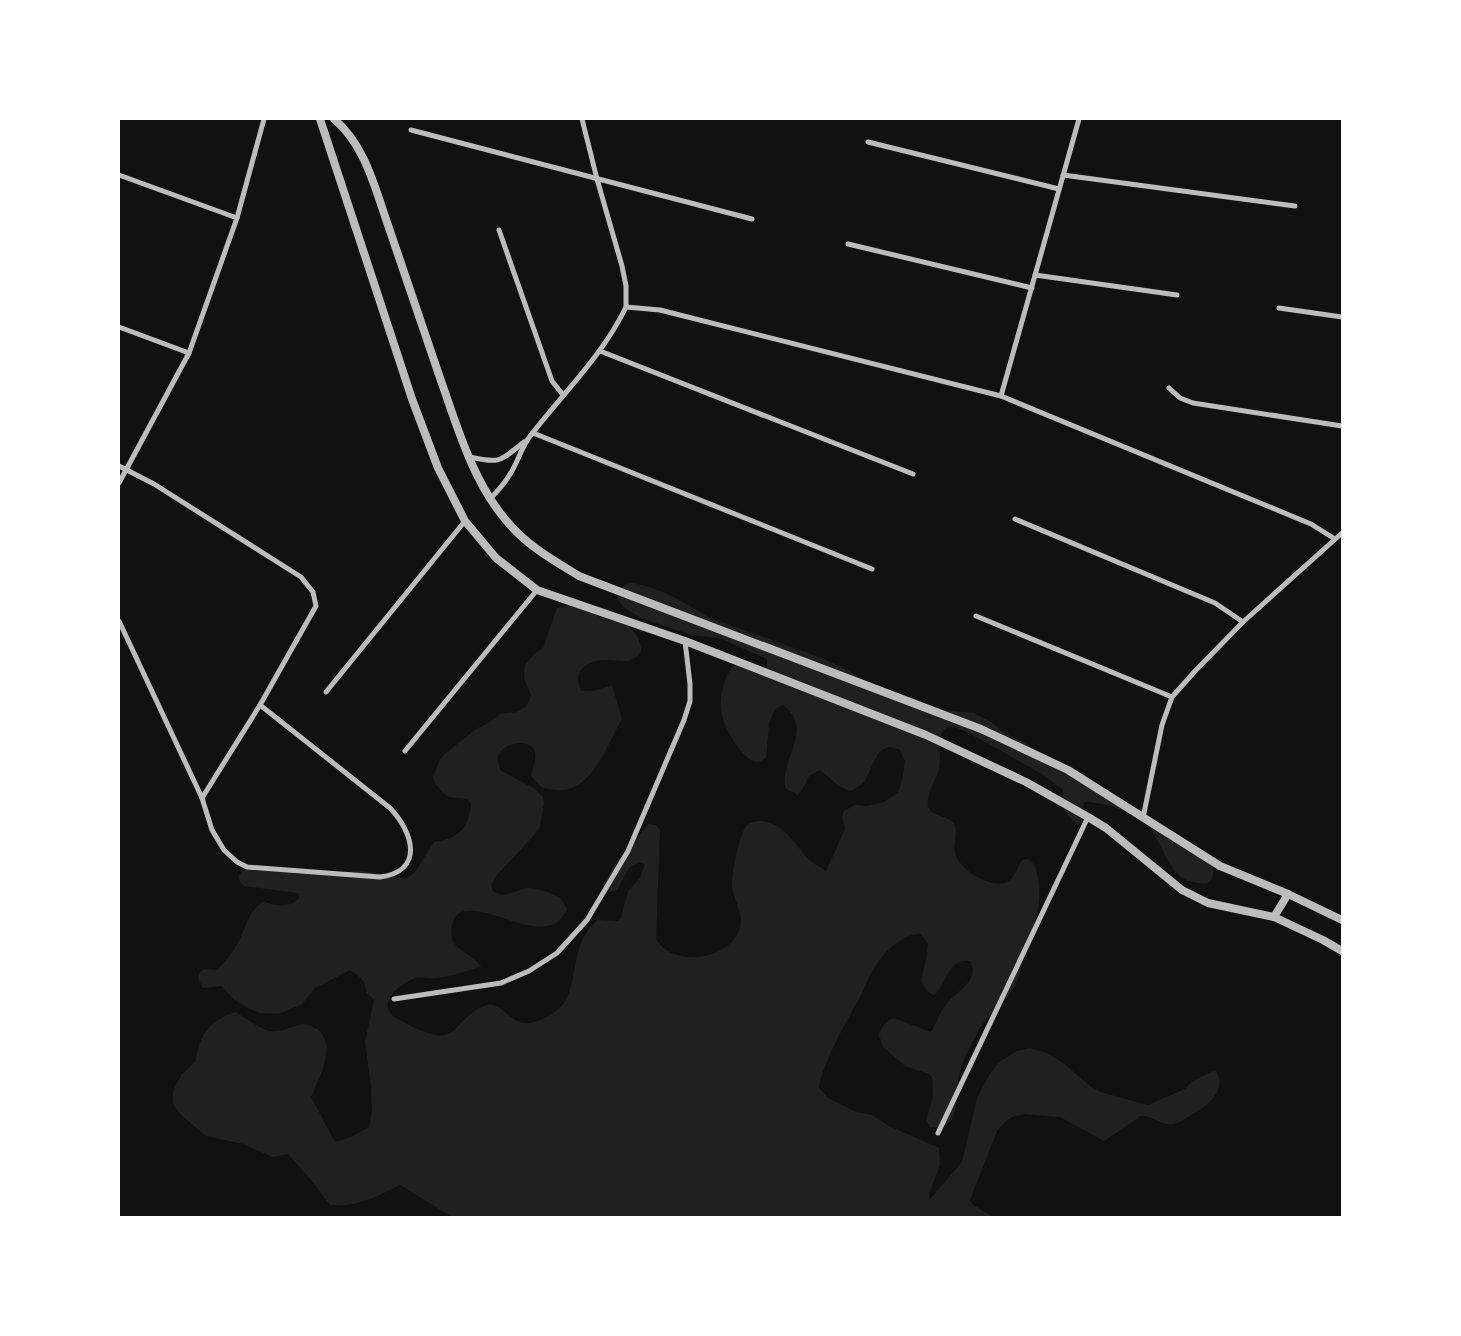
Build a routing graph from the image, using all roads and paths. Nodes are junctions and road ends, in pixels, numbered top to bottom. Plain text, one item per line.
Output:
1 (264, 119) edge
2 (320, 119) edge
3 (334, 119) edge
4 (582, 119) edge
5 (1079, 119) edge
6 (411, 130) dead end
7 (868, 142) dead end
8 (119, 175) edge
9 (1063, 175) junction
10 (597, 179) junction
11 (1059, 189) junction
12 (1294, 206) dead end
13 (237, 218) junction
14 (752, 219) dead end
15 (499, 230) dead end
16 (848, 244) dead end
17 (1035, 274) junction
18 (1032, 288) junction
19 (1177, 295) dead end
20 (626, 307) junction
21 (1279, 308) dead end
22 (1342, 317) edge
23 (119, 327) edge
24 (600, 351) junction
25 (189, 353) junction
26 (1169, 388) dead end
27 (563, 395) junction
28 (1001, 396) junction
29 (1342, 426) edge
30 (533, 434) junction
31 (527, 441) junction
32 (470, 457) junction
33 (119, 466) edge
34 (126, 469) junction
35 (913, 474) dead end
36 (119, 483) edge
37 (490, 499) junction
38 (1015, 519) dead end
39 (465, 521) junction
40 (1342, 533) edge
41 (1335, 539) junction
42 (872, 569) dead end
43 (537, 590) junction
44 (976, 616) dead end
45 (119, 621) edge
46 (1243, 622) junction
47 (684, 641) junction
48 (326, 692) dead end
49 (1172, 697) junction
50 (260, 704) junction
51 (405, 751) dead end
52 (202, 798) junction
53 (1088, 817) junction
54 (1143, 819) junction
55 (1288, 894) junction
56 (1274, 917) junction
57 (1342, 920) edge
58 (1342, 951) edge
59 (394, 999) dead end
60 (938, 1133) dead end

1 - 13 street
2 - 39 street
3 - 32 street
4 - 10 street
5 - 9 street
6 - 10 street
7 - 11 street
8 - 13 street
9 - 11 street
9 - 12 street
10 - 14 street
10 - 20 street
11 - 17 street
13 - 25 street
15 - 27 street
16 - 18 street
17 - 18 street
17 - 19 street
18 - 28 street
20 - 24 street
20 - 28 street
21 - 22 street
23 - 25 street
24 - 27 street
24 - 35 street
25 - 34 street
26 - 29 street
27 - 30 street
28 - 41 street
30 - 31 street
30 - 42 street
31 - 32 street
31 - 37 street
32 - 37 street
33 - 34 street
34 - 36 street
34 - 50 street
37 - 54 street
38 - 46 street
39 - 43 street
39 - 48 street
40 - 41 street
41 - 46 street
43 - 47 street
43 - 51 street
44 - 49 street
45 - 52 street
46 - 49 street
47 - 53 street
47 - 59 street
49 - 54 street
50 - 52 street
50 - 52 street
53 - 56 street
53 - 60 street
54 - 55 street
55 - 56 street
55 - 57 street
56 - 58 street

